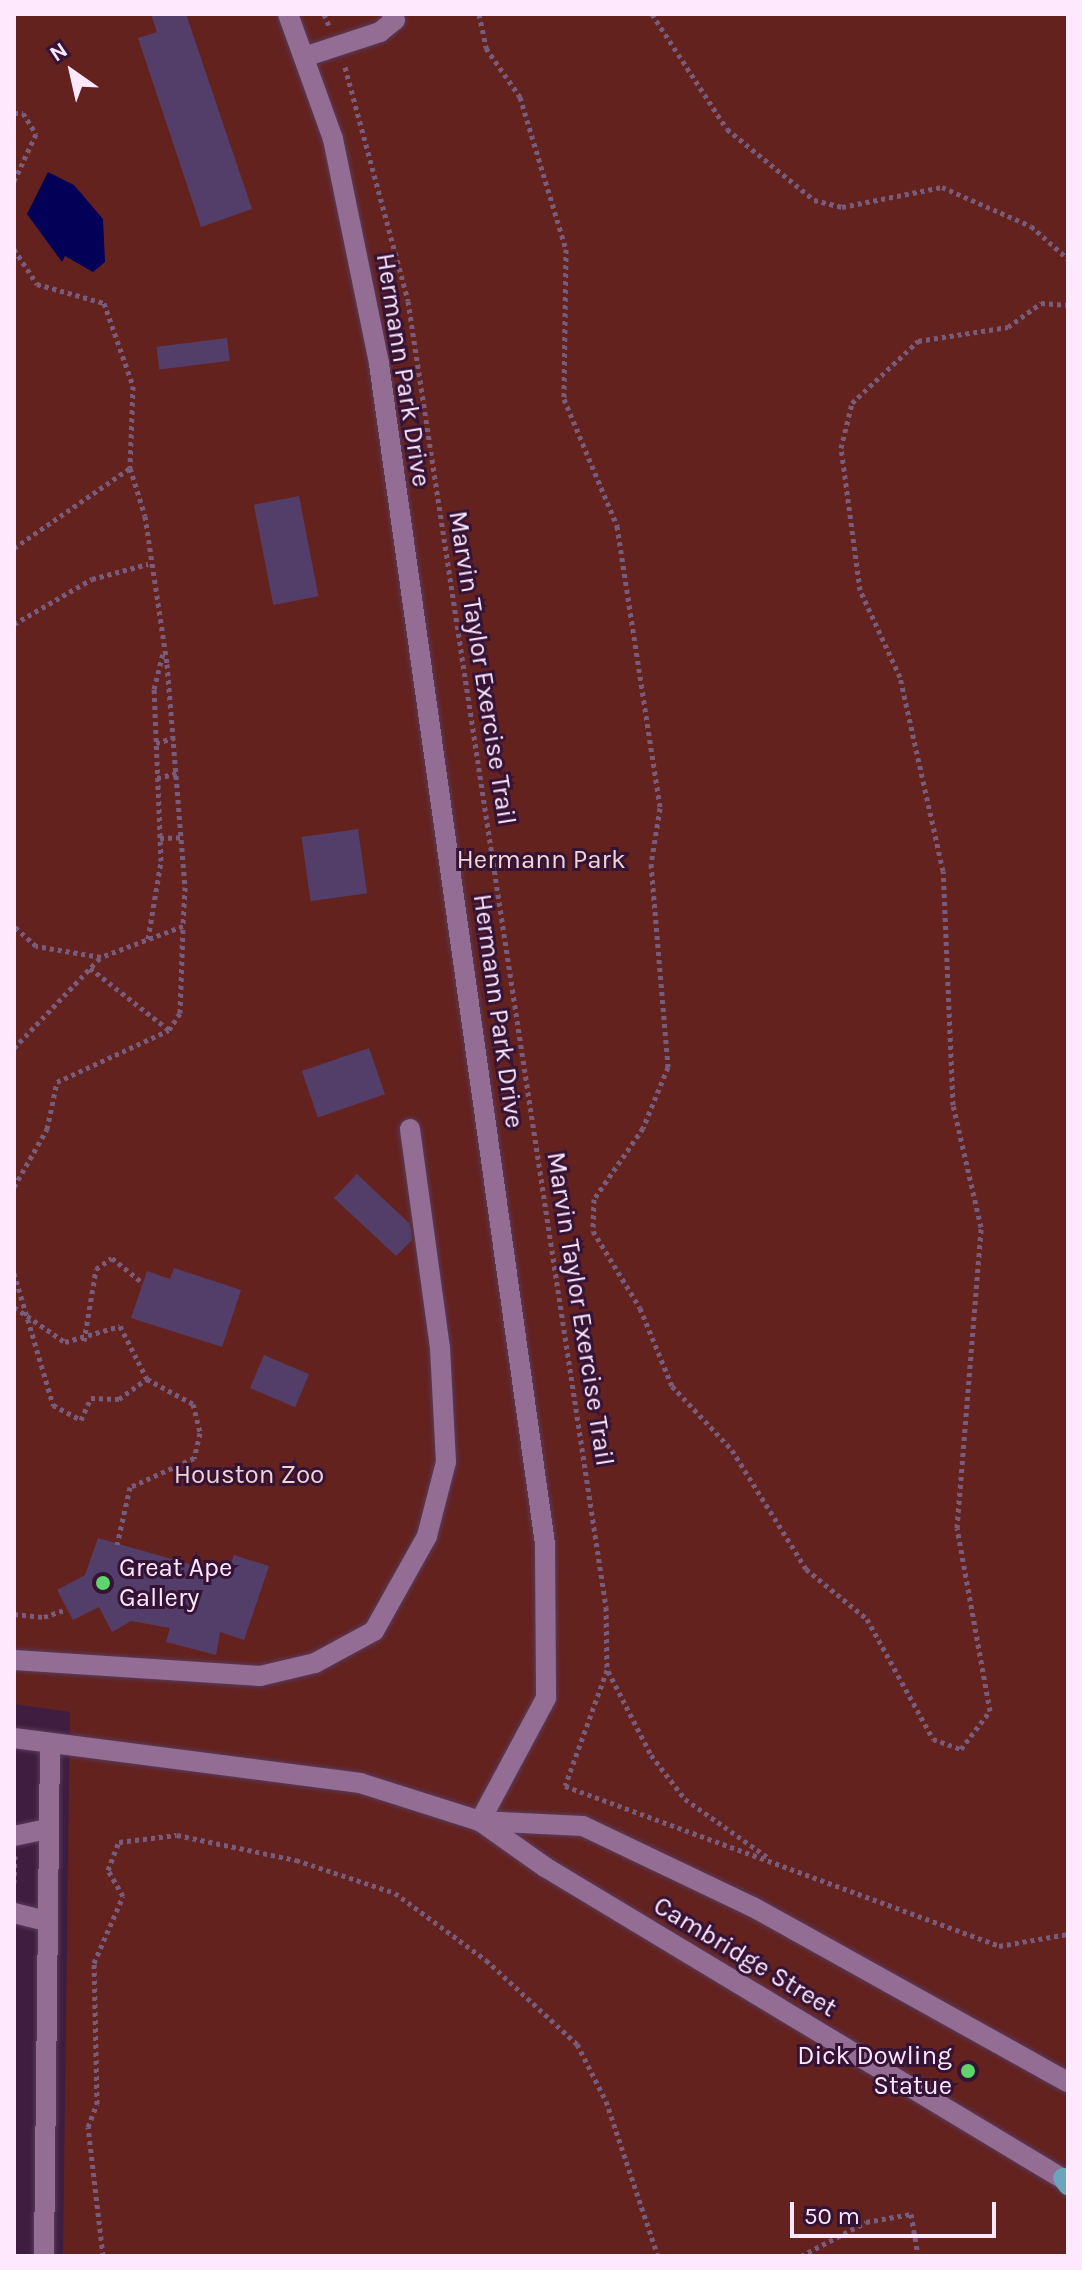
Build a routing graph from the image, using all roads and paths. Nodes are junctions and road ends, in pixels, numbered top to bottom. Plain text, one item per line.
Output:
1 (288, 14) edge
2 (324, 14) edge
3 (392, 14) edge
4 (479, 14) edge
5 (652, 14) edge
6 (338, 46) junction
7 (307, 56) junction
8 (14, 113) edge
9 (14, 181) edge
10 (14, 249) edge
11 (1068, 259) edge
12 (1068, 305) edge
13 (130, 468) junction
14 (14, 548) edge
15 (148, 564) junction
16 (14, 624) edge
17 (164, 649) junction
18 (174, 738) junction
19 (156, 743) junction
20 (178, 773) junction
21 (157, 778) junction
22 (183, 837) junction
23 (160, 838) junction
24 (14, 926) edge
25 (183, 926) junction
26 (148, 939) junction
27 (101, 957) junction
28 (90, 968) junction
29 (169, 1030) junction
30 (14, 1048) edge
31 (410, 1129) dead end
32 (14, 1187) edge
33 (14, 1273) edge
34 (142, 1282) dead end
35 (14, 1307) edge
36 (32, 1321) junction
37 (84, 1342) junction
38 (147, 1379) junction
39 (117, 1545) dead end
40 (67, 1609) dead end
41 (14, 1614) edge
42 (14, 1660) edge
43 (607, 1670) junction
44 (14, 1738) edge
45 (50, 1746) junction
46 (480, 1821) junction
47 (47, 1829) junction
48 (14, 1836) edge
49 (15, 1853) edge
50 (779, 1865) junction
51 (14, 1883) edge
52 (14, 1913) edge
53 (46, 1921) junction
54 (1068, 1934) edge
55 (1068, 2082) edge
56 (1066, 2182) edge
57 (44, 2256) edge
58 (103, 2256) edge
59 (658, 2256) edge
60 (801, 2256) edge
61 (918, 2256) edge

1 - 7 street, Hermann Park Drive
2 - 6 path, Marvin Taylor Exercise Trail
3 - 6 street
4 - 12 path
5 - 11 path
6 - 7 street
6 - 43 path, Marvin Taylor Exercise Trail
7 - 46 street, Hermann Park Drive
8 - 9 path
10 - 13 path
13 - 14 path
13 - 15 path
15 - 16 path
15 - 17 path
17 - 18 path
17 - 19 path
18 - 19 path
18 - 20 path
19 - 21 path
20 - 21 path
20 - 22 path
21 - 23 path
22 - 23 path
22 - 25 path
23 - 26 path
24 - 27 path
25 - 26 path
25 - 29 path
26 - 27 path
27 - 28 path
28 - 29 path
28 - 30 path
29 - 32 path
31 - 42 street
33 - 36 path
34 - 37 path
35 - 36 path
36 - 37 path
36 - 38 path
37 - 38 path
38 - 39 path
40 - 41 path
43 - 50 path, Marvin Taylor Exercise Trail
43 - 50 path, Marvin Taylor Exercise Trail
44 - 45 street, Cambridge Street
45 - 46 street, Cambridge Street
45 - 47 street
46 - 55 street, Cambridge Street
46 - 56 street, Cambridge Street
47 - 48 street
47 - 53 street
49 - 51 path
50 - 54 path, Marvin Taylor Exercise Trail
52 - 53 street
53 - 57 street
58 - 59 path
60 - 61 path

